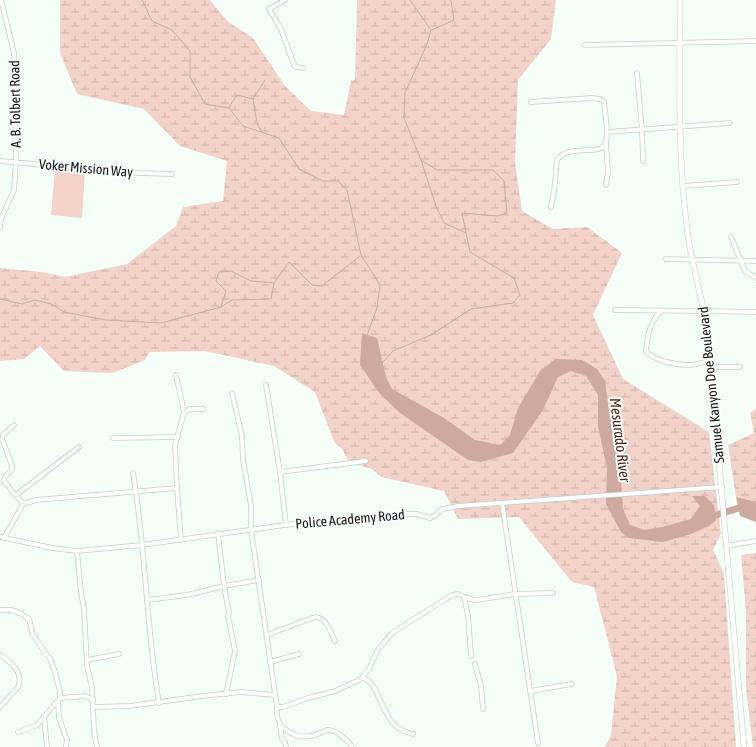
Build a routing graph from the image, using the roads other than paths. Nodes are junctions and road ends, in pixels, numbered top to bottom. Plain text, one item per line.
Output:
1 (1, 0) edge
2 (285, 0) edge
3 (680, 0) edge
4 (756, 41) edge
5 (680, 43) junction
6 (585, 45) dead end
7 (303, 68) dead end
8 (637, 73) dead end
9 (531, 102) dead end
10 (730, 123) dead end
11 (680, 126) junction
12 (642, 130) junction
13 (607, 132) junction
14 (606, 144) junction
15 (0, 161) edge
16 (643, 161) dead end
17 (16, 162) junction
18 (172, 174) dead end
19 (737, 182) dead end
20 (606, 185) dead end
21 (683, 186) junction
22 (551, 207) dead end
23 (0, 228) edge
24 (731, 237) dead end
25 (692, 258) junction
26 (666, 259) dead end
27 (741, 261) junction
28 (756, 261) edge
29 (756, 278) edge
30 (615, 310) dead end
31 (661, 311) junction
32 (705, 311) junction
33 (756, 312) edge
34 (711, 361) junction
35 (740, 367) dead end
36 (711, 368) junction
37 (176, 375) dead end
38 (266, 385) dead end
39 (232, 393) dead end
40 (203, 409) dead end
41 (184, 412) junction
42 (14, 425) dead end
43 (178, 437) junction
44 (113, 438) dead end
45 (79, 447) dead end
46 (366, 461) dead end
47 (280, 472) junction
48 (133, 473) dead end
49 (722, 487) junction
50 (177, 488) junction
51 (136, 491) junction
52 (16, 496) junction
53 (502, 503) junction
54 (24, 504) junction
55 (286, 525) junction
56 (251, 530) junction
57 (218, 533) junction
58 (2, 537) edge
59 (181, 540) junction
60 (756, 541) edge
61 (142, 545) junction
62 (726, 546) junction
63 (77, 551) junction
64 (259, 580) junction
65 (224, 586) junction
66 (553, 593) dead end
67 (515, 594) junction
68 (464, 597) junction
69 (147, 600) junction
70 (0, 610) edge
71 (267, 635) junction
72 (335, 641) dead end
73 (119, 654) dead end
74 (299, 654) dead end
75 (0, 655) edge
76 (471, 656) dead end
77 (87, 660) junction
78 (270, 662) junction
79 (475, 664) dead end
80 (363, 677) junction
81 (572, 684) dead end
82 (530, 690) junction
83 (226, 694) junction
84 (275, 696) junction
85 (59, 700) junction
86 (92, 700) junction
87 (159, 703) junction
88 (0, 707) edge
89 (94, 707) junction
90 (277, 707) junction
91 (483, 709) dead end
92 (44, 715) junction
93 (280, 724) junction
94 (18, 732) dead end
95 (413, 734) dead end
96 (538, 743) dead end
97 (66, 746) dead end
98 (47, 747) edge
99 (97, 747) edge
100 (286, 747) edge
101 (353, 747) edge
102 (744, 747) edge

1 - 17 street, A. B. Tolbert Road
2 - 7 street
3 - 5 street, Samuel Kanyon Doe Boulevard
4 - 5 street
5 - 6 street
5 - 11 street, Samuel Kanyon Doe Boulevard
8 - 12 street
9 - 13 street
10 - 11 street
11 - 12 street
11 - 21 street, Samuel Kanyon Doe Boulevard
12 - 13 street
12 - 16 street
13 - 14 street
14 - 20 street
14 - 22 street
15 - 17 street, Voker Mission Way
17 - 18 street, Voker Mission Way
17 - 23 street, A. B. Tolbert Road
19 - 21 street
21 - 25 street, Samuel Kanyon Doe Boulevard
24 - 27 street
25 - 26 street
25 - 27 street
25 - 32 street, Samuel Kanyon Doe Boulevard
27 - 28 street
27 - 29 street
30 - 31 street
31 - 32 street
31 - 34 street
32 - 33 street
32 - 34 street, Samuel Kanyon Doe Boulevard
34 - 36 street, Samuel Kanyon Doe Boulevard
35 - 36 street
36 - 49 street, Samuel Kanyon Doe Boulevard
37 - 41 street
38 - 47 street
39 - 56 street
40 - 41 street
41 - 43 street
42 - 52 street
43 - 44 street
43 - 50 street
45 - 52 street
46 - 47 street
47 - 55 street
48 - 51 street
49 - 53 street, Police Academy Road
49 - 62 street, Samuel Kanyon Doe Boulevard
50 - 51 street
50 - 59 street
51 - 54 street
51 - 61 street
52 - 54 street
53 - 55 street, Police Academy Road
53 - 67 street
54 - 58 street
55 - 56 street, Police Academy Road
56 - 57 street, Police Academy Road
56 - 64 street
57 - 59 street, Police Academy Road
57 - 65 street
58 - 63 street, Police Academy Road
59 - 61 street, Police Academy Road
60 - 62 street
61 - 63 street, Police Academy Road
61 - 69 street
62 - 102 street, Samuel Kanyon Doe Boulevard
63 - 77 street
64 - 65 street
64 - 71 street
65 - 69 street
65 - 83 street
66 - 67 street
67 - 68 street
67 - 82 street
68 - 76 street
68 - 80 street
69 - 87 street
70 - 85 street
71 - 72 street
71 - 78 street
73 - 77 street
74 - 78 street
75 - 88 street
77 - 86 street
78 - 84 street
79 - 91 street
80 - 90 street
80 - 95 street
81 - 82 street
82 - 96 street
83 - 84 street
83 - 87 street
84 - 90 street
85 - 86 street
85 - 92 street
85 - 97 street
86 - 89 street
87 - 89 street
89 - 99 street
90 - 93 street
92 - 94 street
92 - 98 street
93 - 100 street
93 - 101 street

